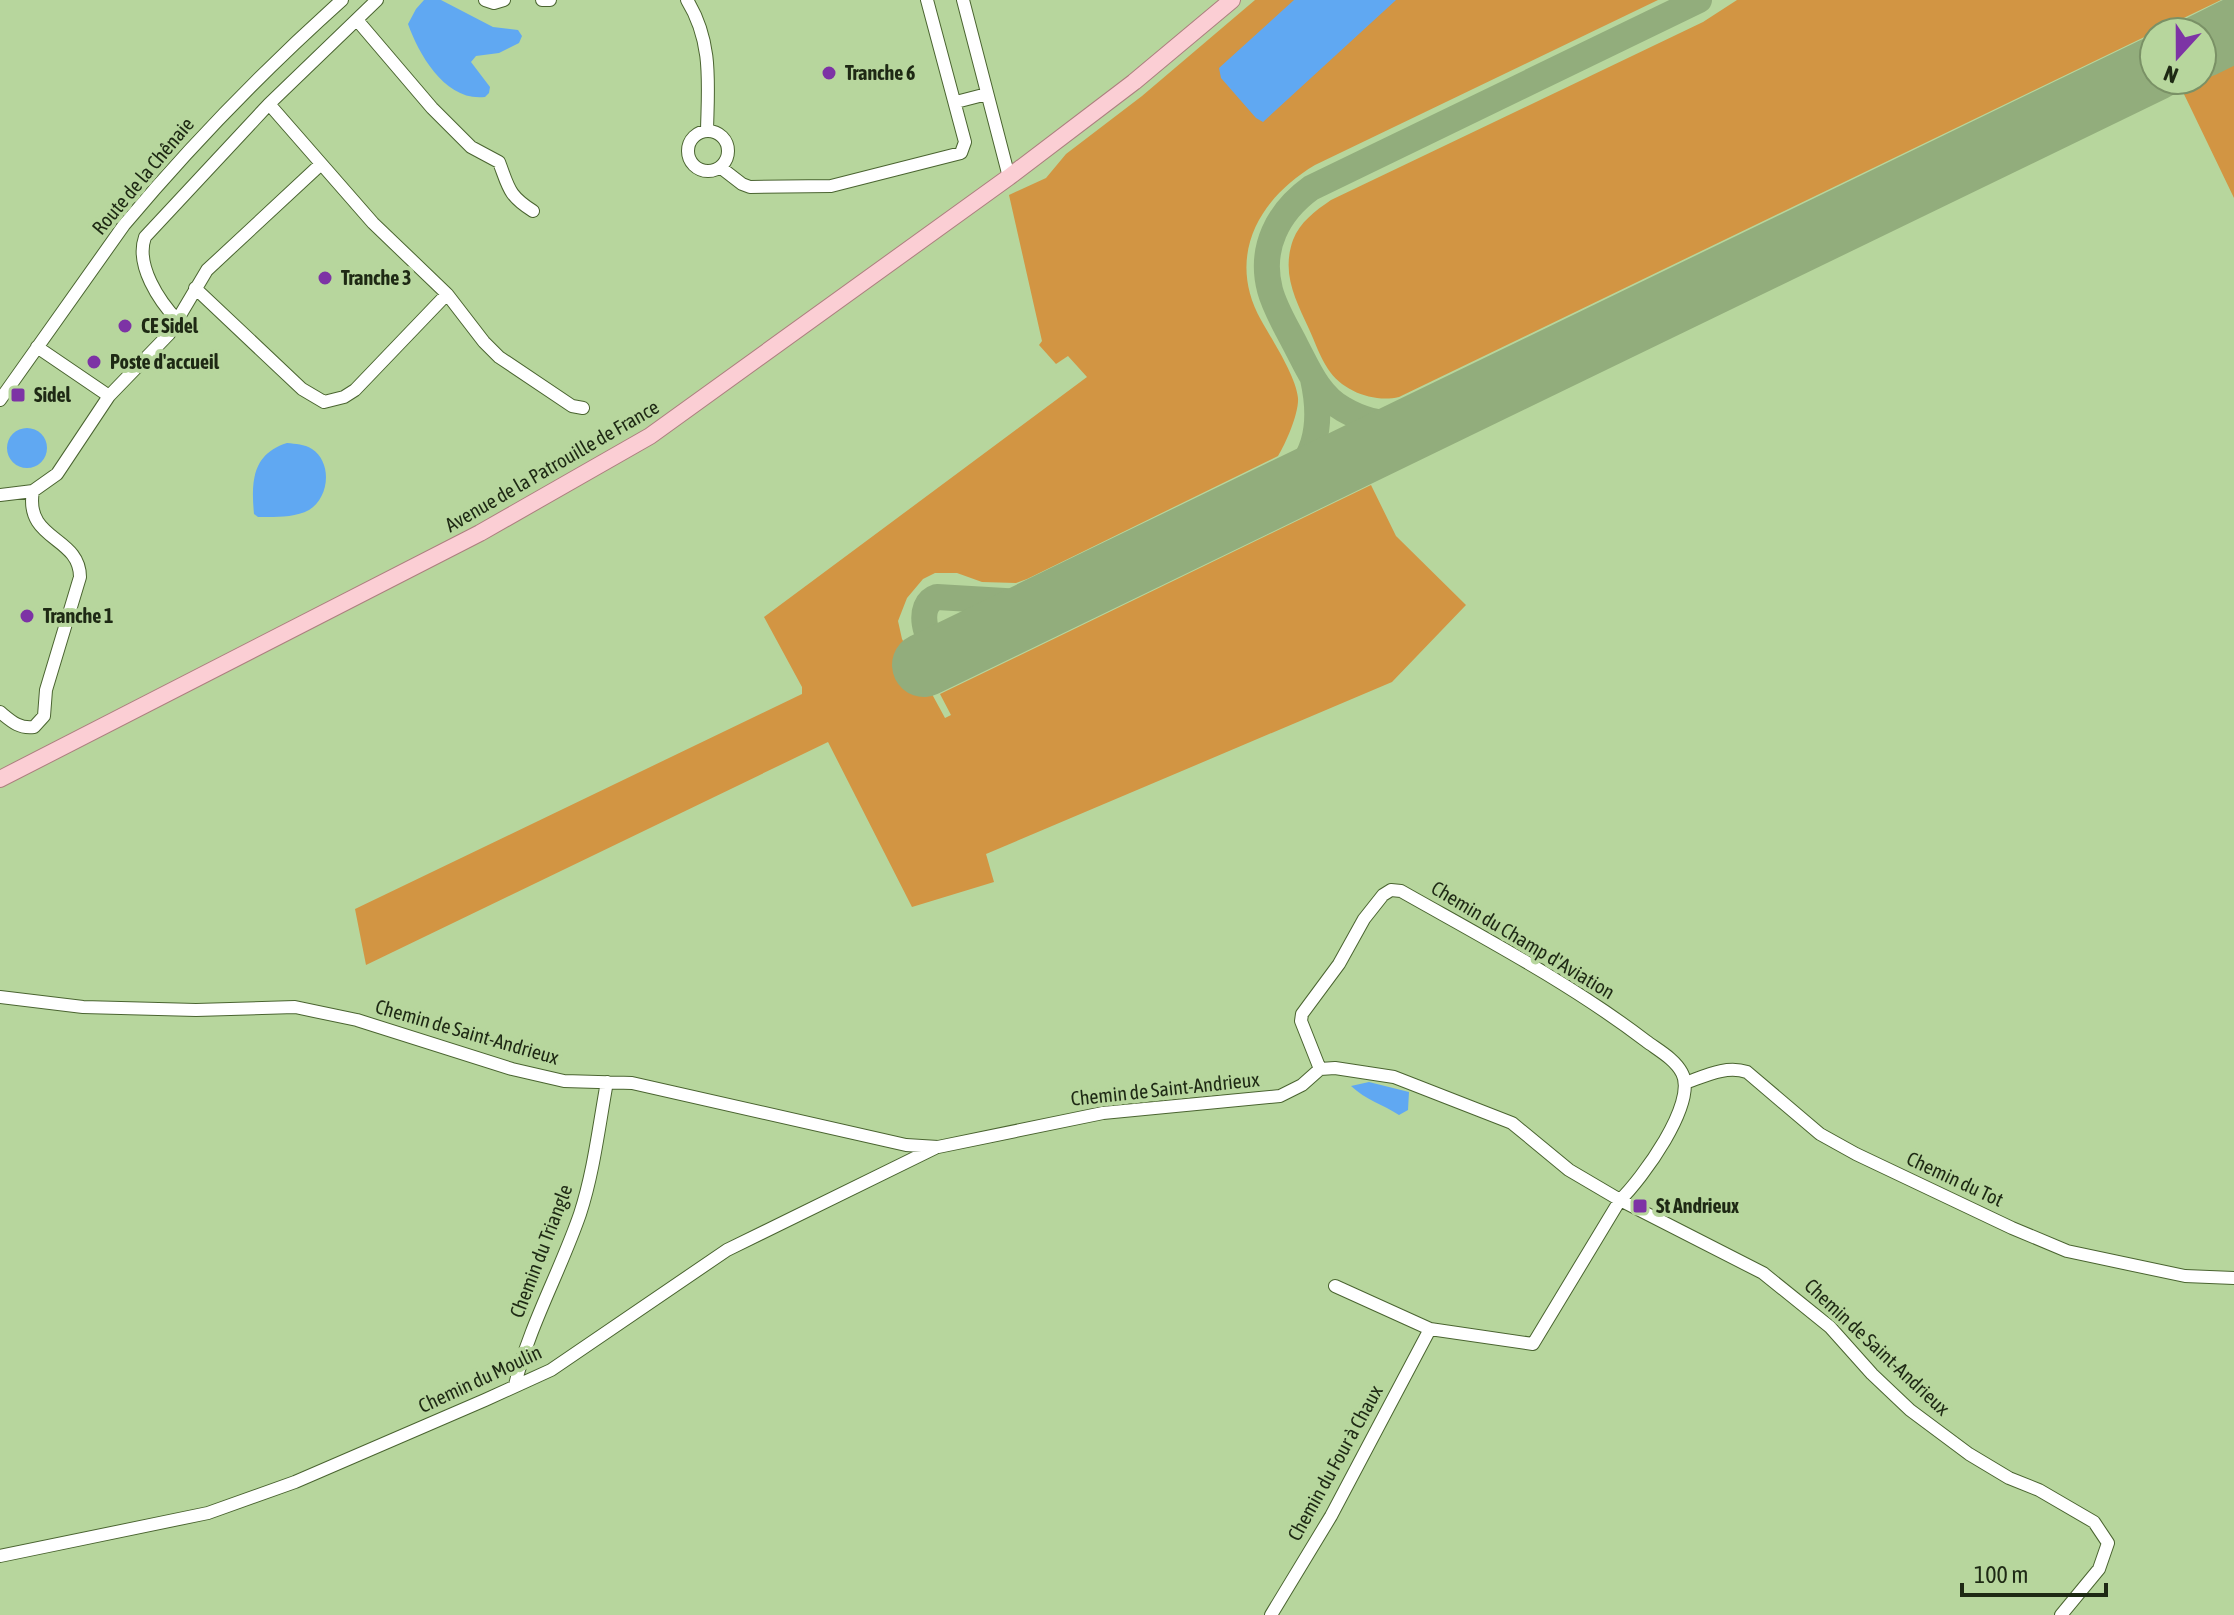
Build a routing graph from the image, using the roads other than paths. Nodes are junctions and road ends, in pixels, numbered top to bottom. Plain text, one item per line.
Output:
1 (342, 0) edge
2 (377, 0) edge
3 (485, 0) edge
4 (504, 0) edge
5 (542, 0) edge
6 (550, 0) edge
7 (687, 0) edge
8 (927, 0) edge
9 (963, 0) edge
10 (1232, 0) edge
11 (357, 20) junction
12 (987, 94) junction
13 (956, 102) junction
14 (269, 104) junction
15 (707, 131) junction
16 (321, 164) junction
17 (720, 167) junction
18 (1009, 177) junction
19 (533, 211) dead end
20 (195, 288) junction
21 (447, 294) junction
22 (178, 321) junction
23 (37, 347) junction
24 (109, 396) junction
25 (0, 400) edge
26 (583, 408) dead end
27 (33, 491) junction
28 (0, 495) edge
29 (0, 712) edge
30 (0, 779) edge
31 (0, 997) edge
32 (1320, 1069) junction
33 (607, 1082) junction
34 (1685, 1083) junction
35 (938, 1147) junction
36 (1620, 1200) junction
37 (2234, 1278) edge
38 (1335, 1286) dead end
39 (1430, 1329) junction
40 (515, 1385) junction
41 (0, 1556) edge
42 (1271, 1615) edge
43 (2061, 1615) edge

1 - 23 street, Route de la Chênaie
2 - 11 street
3 - 4 street
5 - 6 street
7 - 15 street
8 - 13 street
9 - 12 street
10 - 18 main road, Avenue de la Patrouille de France
11 - 14 street
11 - 19 street
12 - 13 street
12 - 18 street
13 - 17 street
14 - 16 street
14 - 22 street
15 - 17 street
15 - 17 street
16 - 20 street
16 - 21 street
18 - 30 main road, Avenue de la Patrouille de France
20 - 21 street
20 - 22 street
21 - 26 street
22 - 24 street
23 - 24 street
23 - 25 street, Route de la Chênaie
24 - 27 street
27 - 28 street
27 - 29 street
31 - 33 street, Chemin de Saint-Andrieux
32 - 34 street, Chemin du Champ d'Aviation
32 - 35 street, Chemin de Saint-Andrieux
32 - 36 street, Chemin de Saint-Andrieux
33 - 35 street, Chemin de Saint-Andrieux
33 - 40 street, Chemin du Triangle
34 - 36 street
34 - 37 street, Chemin du Tot
35 - 40 street, Chemin du Moulin
36 - 39 street
36 - 43 street, Chemin de Saint-Andrieux
38 - 39 street
39 - 42 street, Chemin du Four à Chaux
40 - 41 street, Chemin du Moulin

